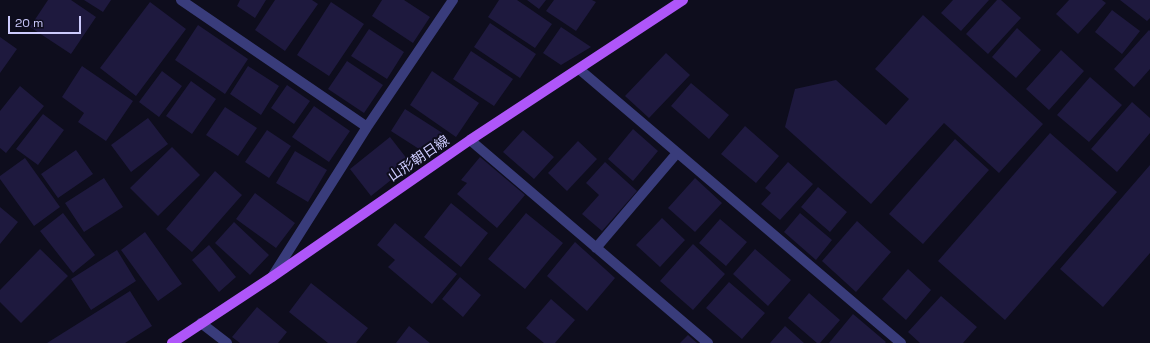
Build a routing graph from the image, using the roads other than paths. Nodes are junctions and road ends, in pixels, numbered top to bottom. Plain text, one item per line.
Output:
1 (181, 0) edge
2 (453, 0) edge
3 (683, 0) edge
4 (579, 68) junction
5 (367, 128) junction
6 (470, 140) junction
7 (677, 153) junction
8 (596, 248) junction
9 (272, 277) junction
10 (201, 324) junction
11 (172, 343) edge
12 (227, 343) edge
13 (708, 343) edge
14 (901, 343) edge

1 - 5 street
2 - 5 street
3 - 4 main road, 山形朝日線
4 - 6 main road, 山形朝日線
4 - 7 street
5 - 9 street
6 - 8 street
6 - 9 main road, 山形朝日線
7 - 8 street
7 - 14 street
8 - 13 street
9 - 10 main road, 山形朝日線
10 - 11 main road, 山形朝日線
10 - 12 street

